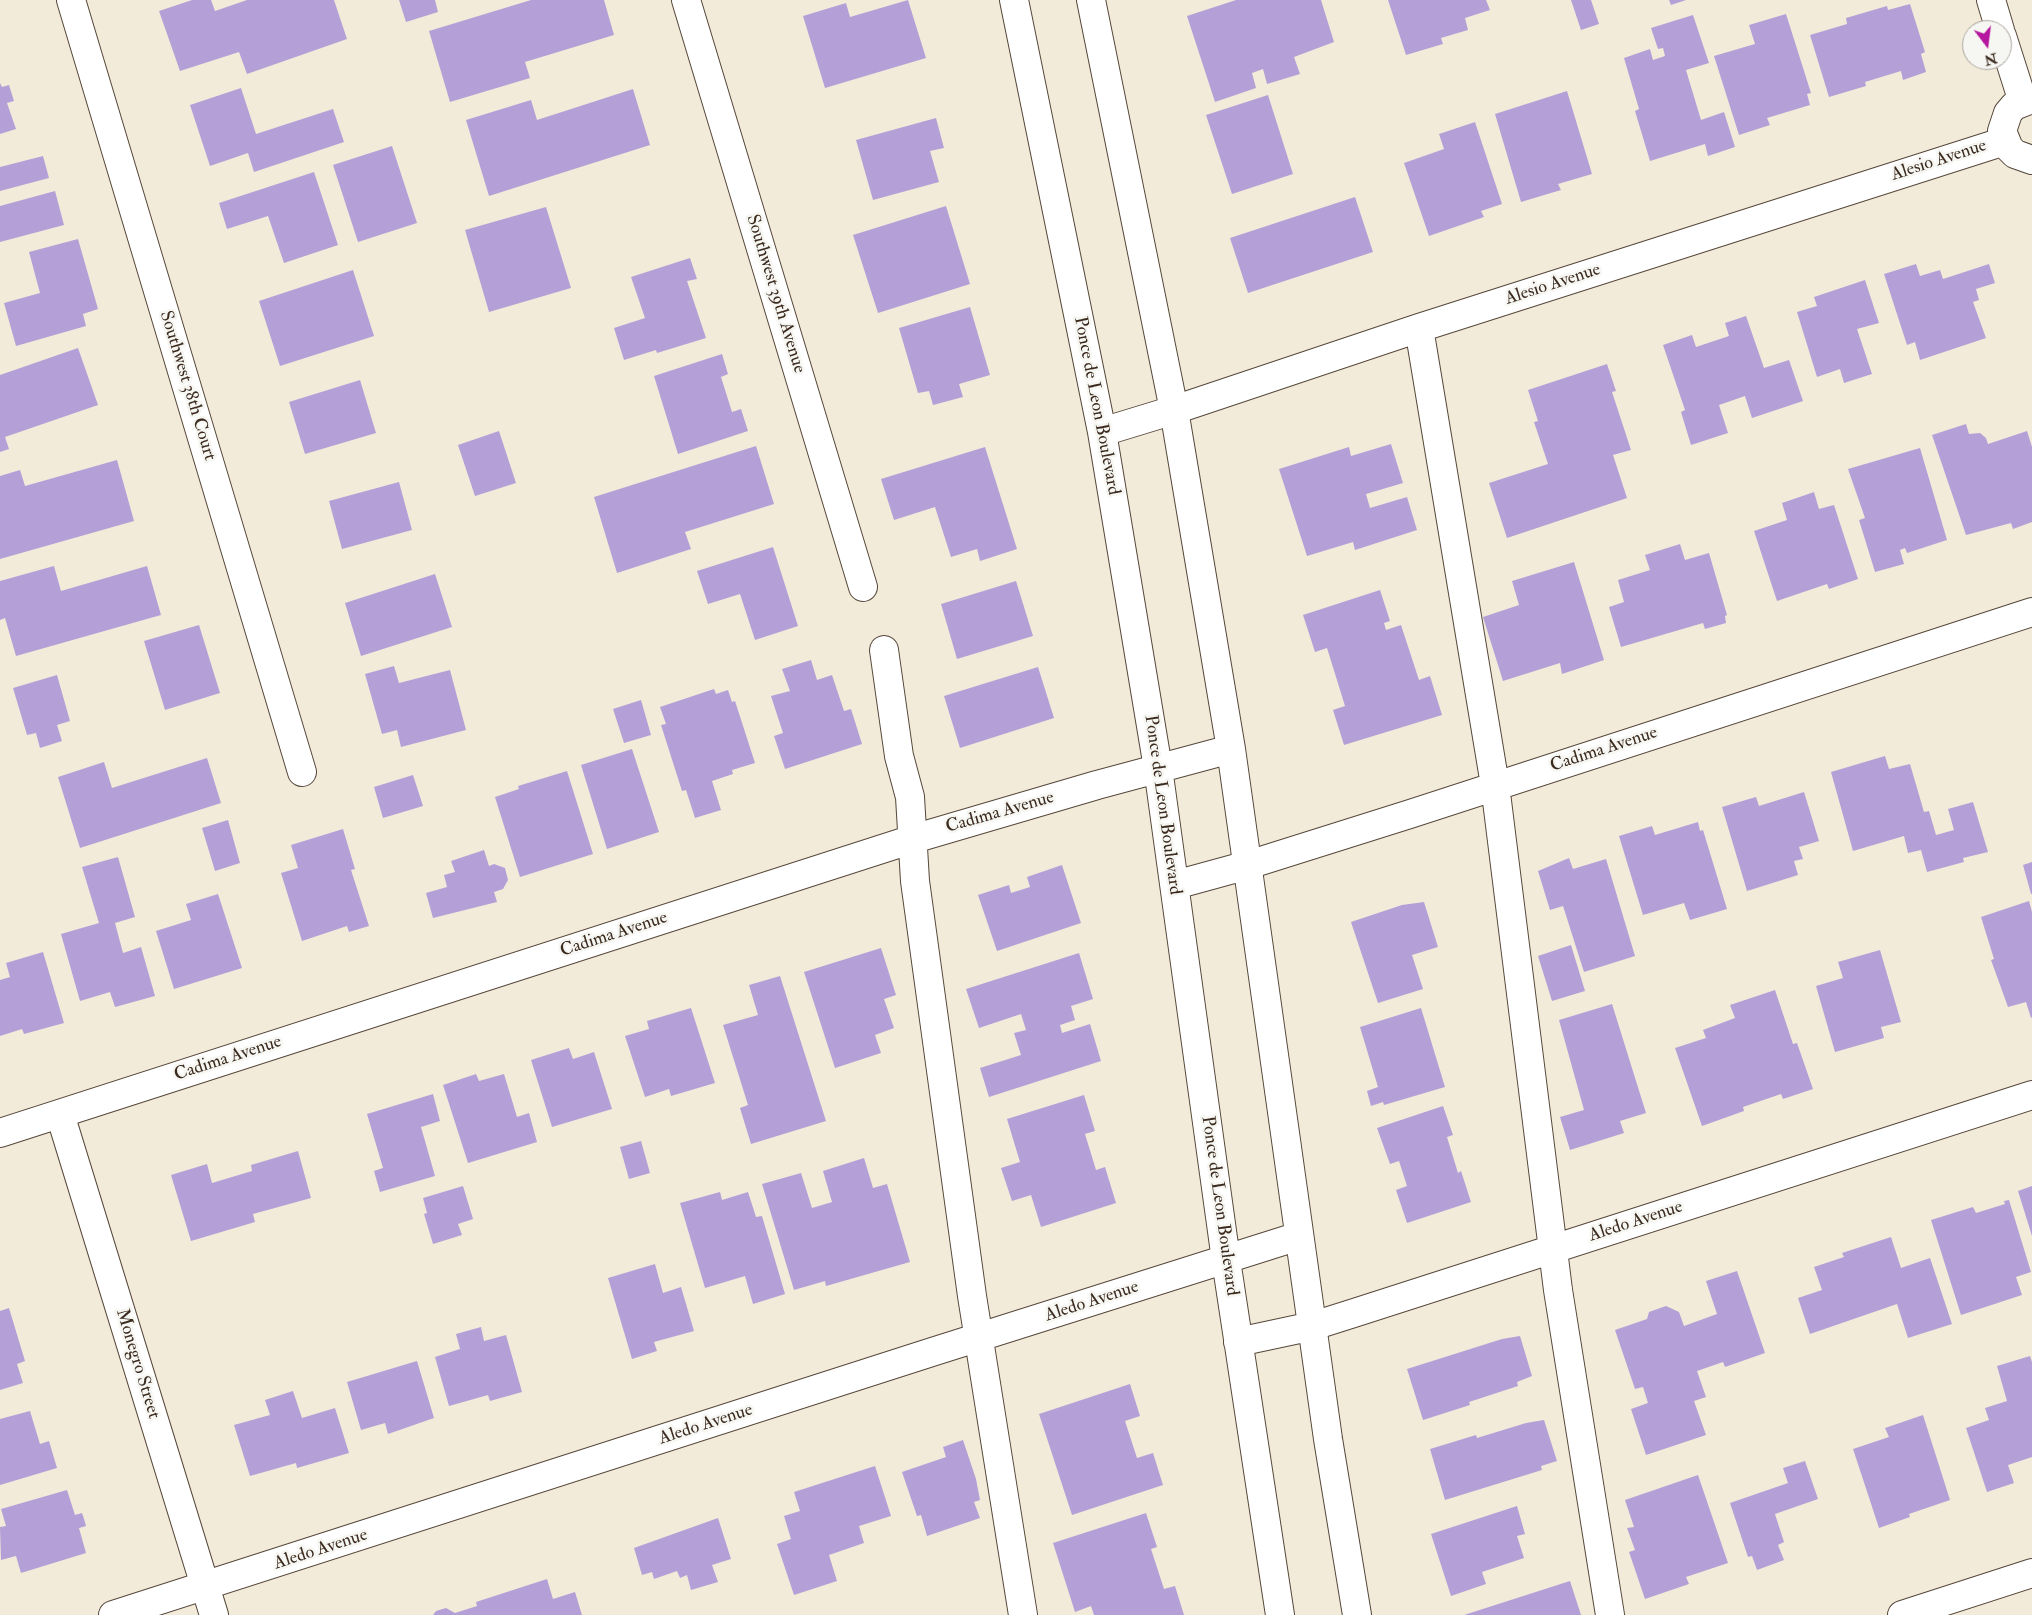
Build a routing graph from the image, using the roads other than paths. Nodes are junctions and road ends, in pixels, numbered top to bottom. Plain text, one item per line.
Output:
1 (71, 0) edge
2 (686, 0) edge
3 (1014, 0) edge
4 (1091, 0) edge
5 (1991, 0) edge
6 (1997, 20) edge
7 (2012, 62) edge
8 (2027, 100) edge
9 (2005, 141) junction
10 (2032, 160) edge
11 (1419, 328) junction
12 (1174, 410) junction
13 (1102, 432) junction
14 (863, 587) dead end
15 (2032, 612) edge
16 (884, 650) dead end
17 (1231, 749) junction
18 (1158, 768) junction
19 (302, 772) dead end
20 (1495, 785) junction
21 (913, 839) junction
22 (1248, 866) junction
23 (1174, 885) junction
24 (2032, 1095) edge
25 (60, 1114) junction
26 (0, 1133) edge
27 (1299, 1236) junction
28 (1553, 1249) junction
29 (1226, 1260) junction
30 (1312, 1326) junction
31 (979, 1338) junction
32 (1238, 1342) junction
33 (2032, 1573) edge
34 (205, 1587) junction
35 (113, 1615) edge
36 (214, 1615) edge
37 (1023, 1615) edge
38 (1280, 1615) edge
39 (1357, 1615) edge
40 (1610, 1615) edge
41 (1902, 1615) edge

1 - 19 street, Southwest 38th Court
2 - 14 street, Southwest 39th Avenue
3 - 13 street, Ponce de Leon Boulevard
4 - 12 street
5 - 6 street
7 - 8 street
8 - 9 street
9 - 10 street
9 - 11 street, Alesio Avenue
11 - 12 street, Alesio Avenue
11 - 20 street
12 - 13 street, Alesio Avenue
12 - 17 street
13 - 18 street, Ponce de Leon Boulevard
15 - 20 street, Cadima Avenue
16 - 21 street
17 - 18 street, Cadima Avenue
17 - 22 street
18 - 21 street, Cadima Avenue
18 - 23 street, Ponce de Leon Boulevard
20 - 22 street, Cadima Avenue
20 - 28 street
21 - 25 street, Cadima Avenue
21 - 31 street
22 - 23 street, Cadima Avenue
22 - 27 street
23 - 29 street, Ponce de Leon Boulevard
24 - 28 street, Aledo Avenue
25 - 26 street, Cadima Avenue
25 - 34 street, Monegro Street
27 - 29 street, Aledo Avenue
27 - 30 street
28 - 30 street, Aledo Avenue
28 - 40 street
29 - 31 street, Aledo Avenue
29 - 32 street, Ponce de Leon Boulevard
30 - 32 street, Aledo Avenue
30 - 39 street
31 - 34 street, Aledo Avenue
31 - 37 street
32 - 38 street, Ponce de Leon Boulevard
33 - 41 street
34 - 35 street, Aledo Avenue
34 - 36 street, Monegro Street

